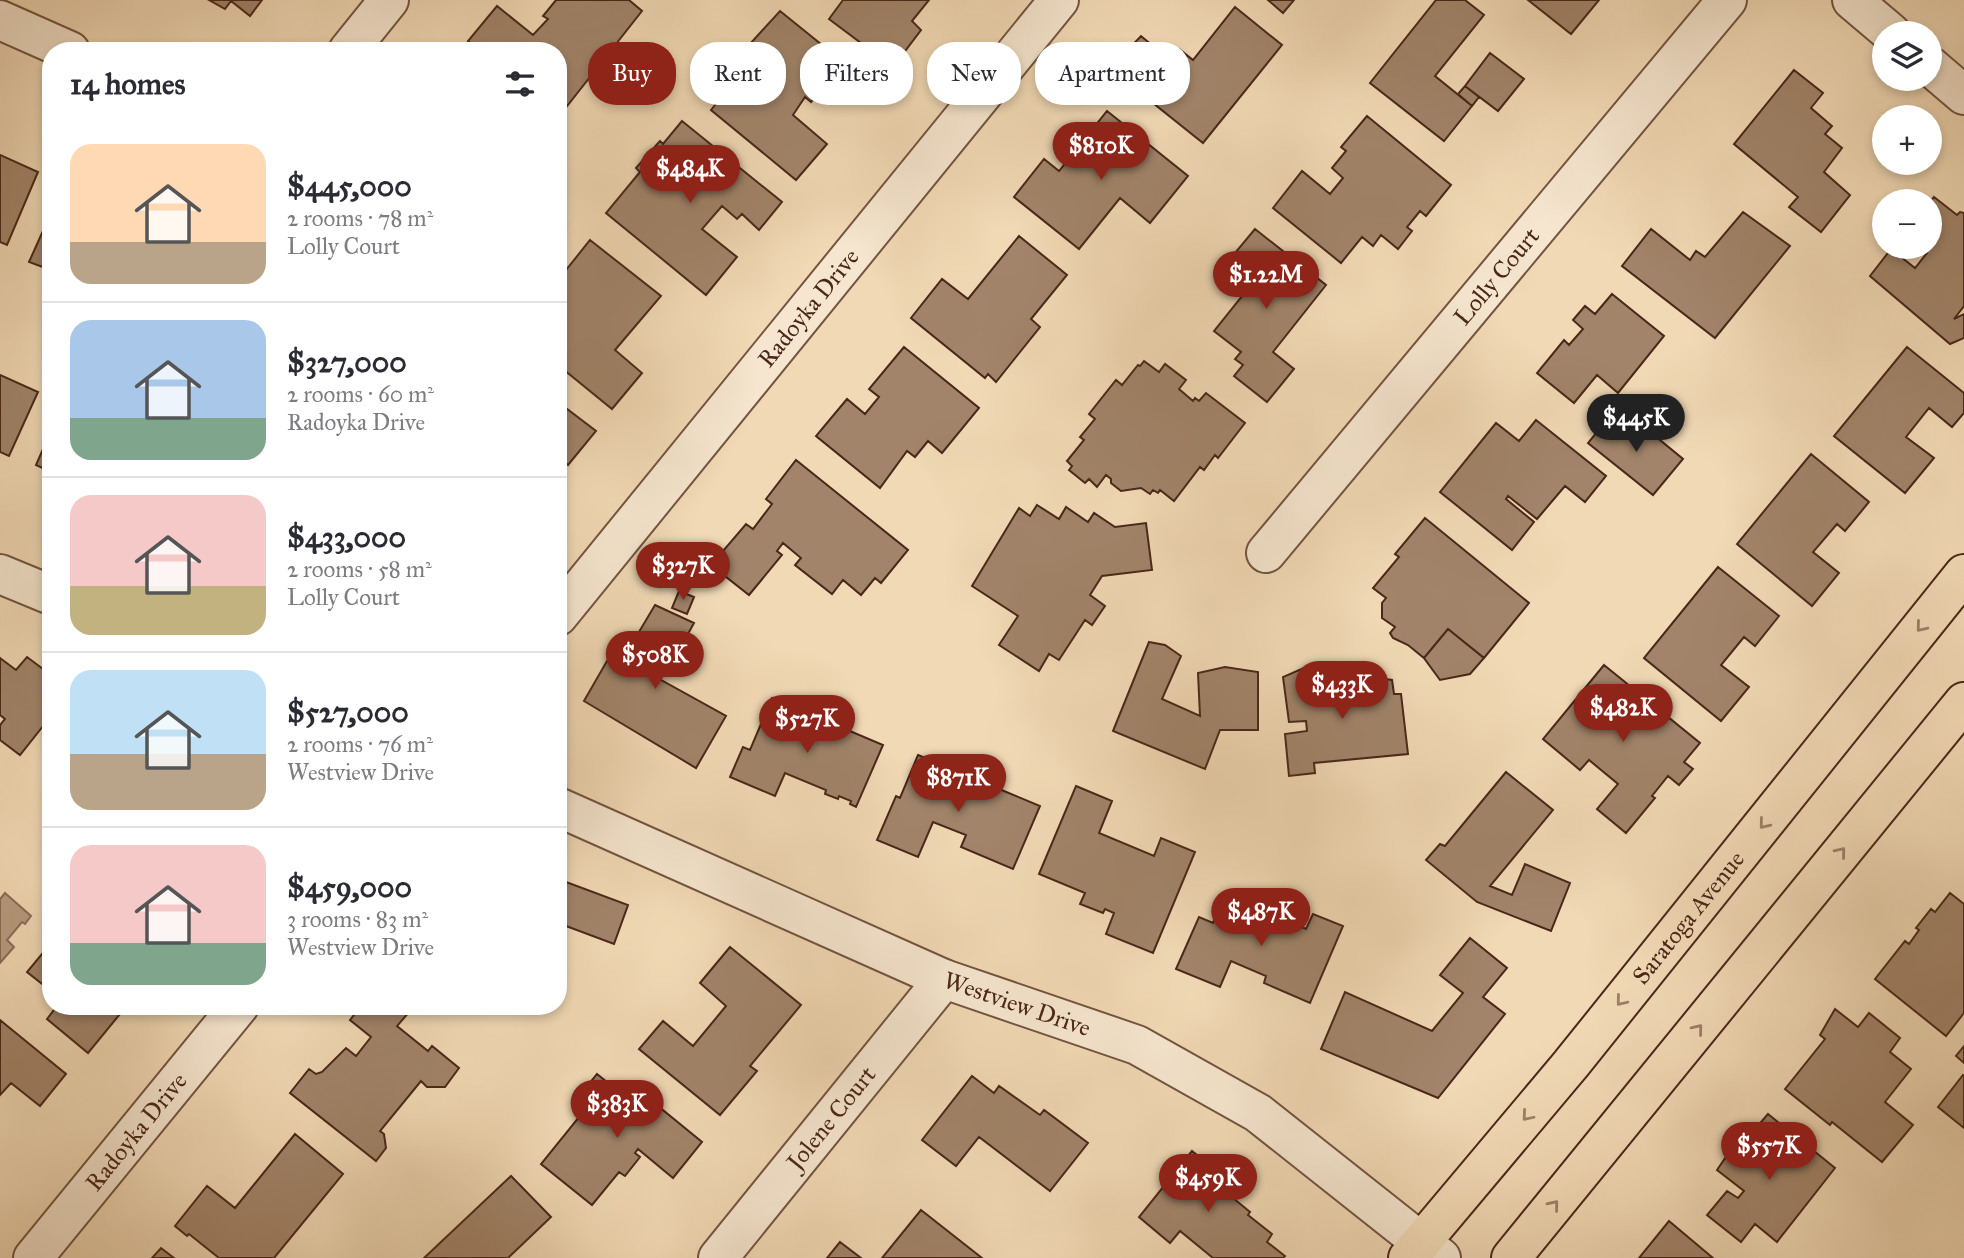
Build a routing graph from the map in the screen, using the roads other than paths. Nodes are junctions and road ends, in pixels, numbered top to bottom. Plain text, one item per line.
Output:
1 (389, 0) edge
2 (1059, 0) edge
3 (1727, 0) edge
4 (1852, 0) edge
5 (0, 20) edge
6 (1877, 21) edge
7 (49, 42) edge
8 (355, 42) edge
9 (1942, 76) edge
10 (1964, 95) edge
11 (1266, 553) dead end
12 (0, 574) edge
13 (1964, 574) edge
14 (42, 591) edge
15 (567, 605) edge
16 (1964, 702) edge
17 (567, 811) edge
18 (944, 979) junction
19 (232, 1015) edge
20 (1424, 1253) edge
21 (33, 1258) edge
22 (718, 1258) edge
23 (1511, 1258) edge

1 - 8 street
2 - 15 street, Radoyka Drive
3 - 11 street, Lolly Court
4 - 6 street
5 - 7 street
9 - 10 street
12 - 14 street
13 -> 20 highway, Saratoga Avenue
23 -> 16 highway
17 - 18 street, Westview Drive
18 - 20 street, Westview Drive
18 - 22 street, Jolene Court
19 - 21 street, Radoyka Drive

